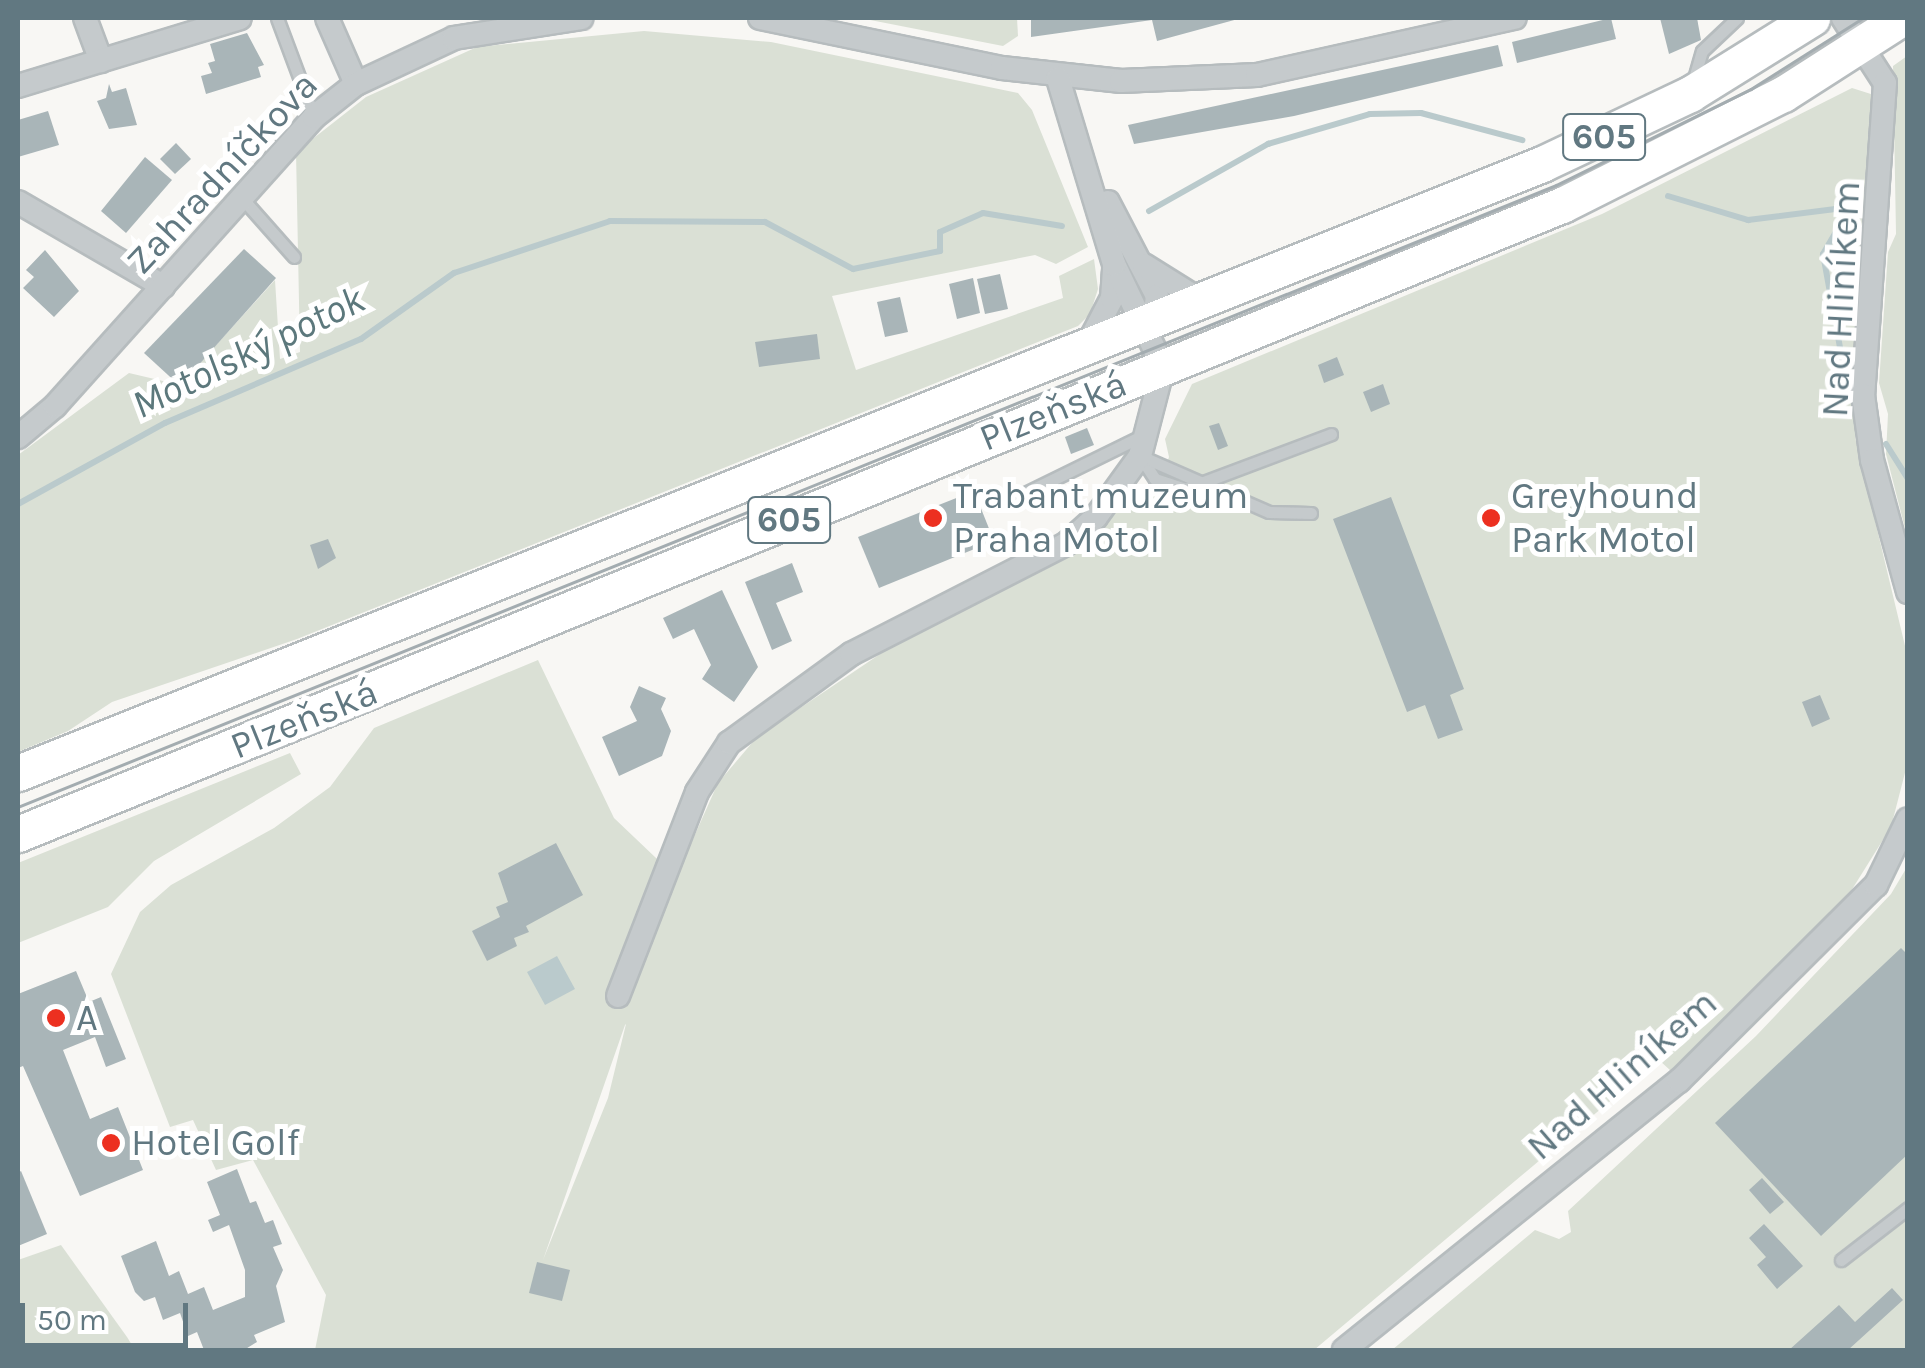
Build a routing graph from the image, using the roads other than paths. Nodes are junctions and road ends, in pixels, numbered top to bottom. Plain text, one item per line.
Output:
1 (86, 18) edge
2 (240, 18) edge
3 (277, 18) edge
4 (327, 18) edge
5 (581, 18) edge
6 (760, 18) edge
7 (1515, 18) edge
8 (1737, 18) edge
9 (1812, 18) edge
10 (1902, 18) edge
11 (1852, 31) edge
12 (101, 60) junction
13 (1058, 78) junction
14 (356, 84) junction
15 (18, 86) edge
16 (1690, 94) junction
17 (314, 117) junction
18 (241, 197) junction
19 (18, 202) edge
20 (294, 257) dead end
21 (1124, 260) junction
22 (162, 286) junction
23 (1200, 300) junction
24 (1153, 337) junction
25 (1087, 345) junction
26 (1331, 434) dead end
27 (18, 438) edge
28 (1144, 444) junction
29 (1198, 486) junction
30 (1005, 504) dead end
31 (1311, 513) dead end
32 (1908, 592) edge
33 (18, 773) edge
34 (1908, 818) edge
35 (18, 834) edge
36 (618, 996) dead end
37 (1908, 1208) edge
38 (1840, 1260) dead end
39 (1344, 1350) edge

1 - 12 street
2 - 12 street
3 - 17 lane
4 - 14 street
5 - 14 street, Zahradníčkova
6 - 13 street
7 - 13 street
8 - 16 lane
9 - 16 main road, Plzeňská / 605
10 - 11 main road, Plzeňská / 605
11 - 24 main road, Plzeňská / 605
11 - 32 street, Nad Hliníkem
12 - 15 street
13 - 21 street
14 - 17 street, Zahradníčkova
16 - 23 main road, Plzeňská / 605
17 - 18 street, Zahradníčkova
18 - 20 lane
18 - 22 street, Zahradníčkova
19 - 22 street
21 - 23 street
21 - 24 street
21 - 25 street
22 - 27 street, Zahradníčkova
23 - 24 main road, Plzeňská / 605
24 - 25 main road, Plzeňská / 605
24 - 28 street
24 - 35 main road, Plzeňská / 605
25 - 33 main road, Plzeňská / 605
26 - 29 lane
28 - 29 lane
28 - 30 lane
28 - 36 street
29 - 31 lane
34 - 39 street, Nad Hliníkem
37 - 38 lane

